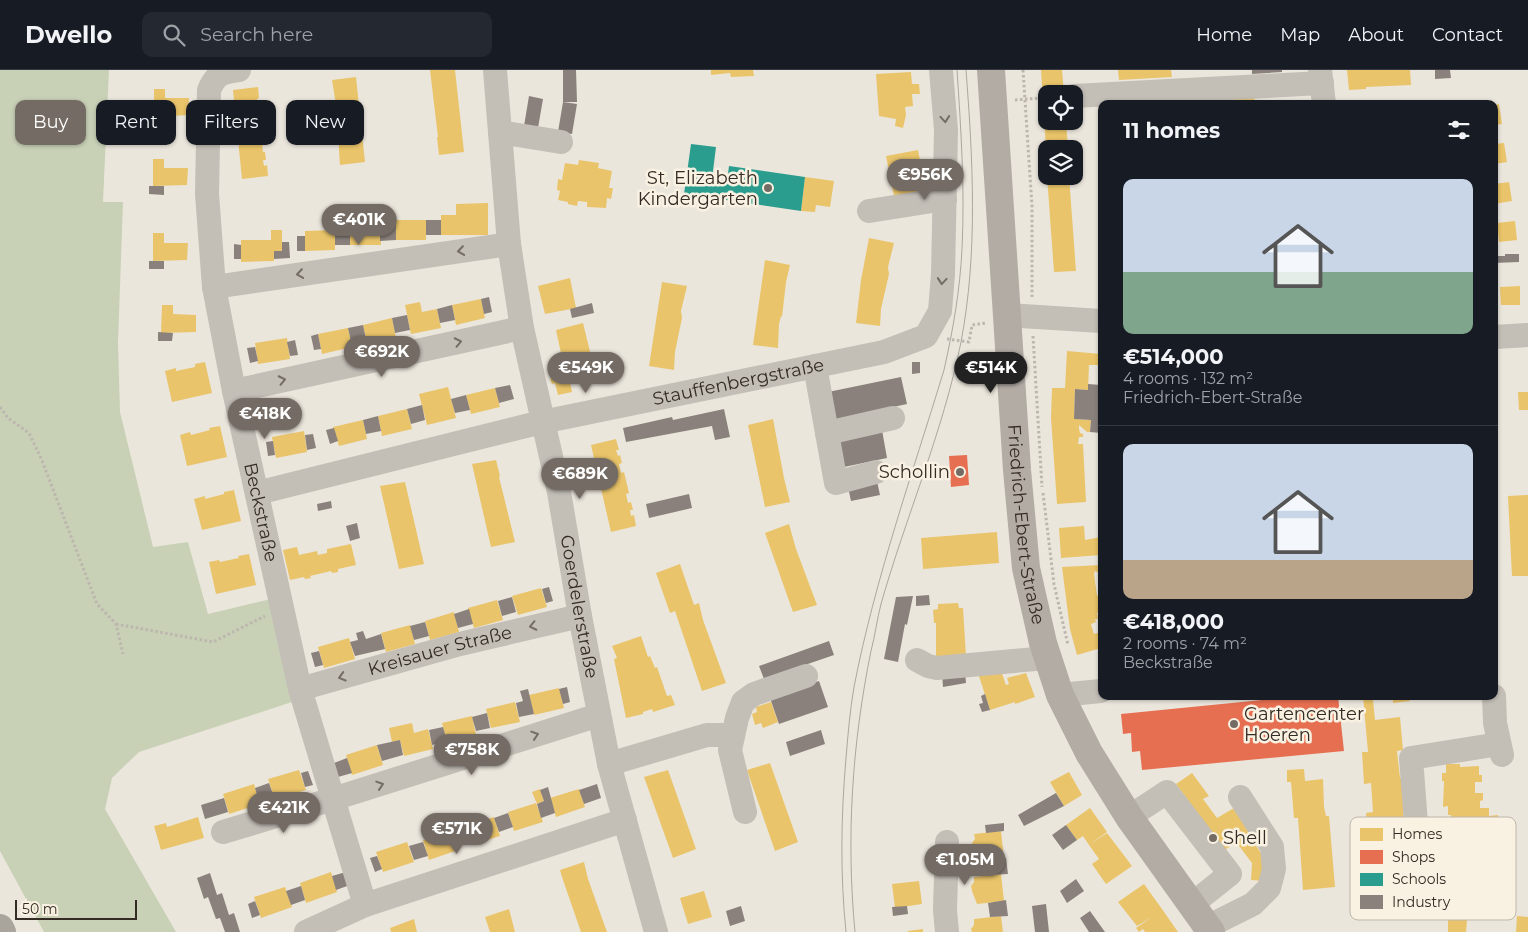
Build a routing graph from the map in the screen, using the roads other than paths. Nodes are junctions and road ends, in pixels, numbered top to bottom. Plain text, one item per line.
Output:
1 (239, 70) edge
2 (495, 70) edge
3 (942, 70) edge
4 (991, 70) edge
5 (1322, 86) edge
6 (1083, 96) edge
7 (500, 132) junction
8 (561, 142) dead end
9 (945, 199) junction
10 (869, 211) dead end
11 (509, 244) junction
12 (214, 286) junction
13 (1009, 321) junction
14 (1098, 321) edge
15 (522, 328) junction
16 (1528, 335) edge
17 (1498, 337) edge
18 (815, 366) junction
19 (234, 391) junction
20 (893, 418) dead end
21 (542, 422) junction
22 (827, 433) junction
23 (876, 472) dead end
24 (257, 494) junction
25 (580, 616) junction
26 (1058, 653) junction
27 (918, 660) dead end
28 (806, 676) dead end
29 (300, 689) junction
30 (1098, 691) edge
31 (1060, 695) junction
32 (1494, 700) edge
33 (599, 715) junction
34 (733, 734) junction
35 (609, 764) junction
36 (1240, 797) dead end
37 (334, 799) junction
38 (745, 812) dead end
39 (1129, 817) junction
40 (1415, 817) edge
41 (625, 820) junction
42 (223, 832) dead end
43 (947, 842) dead end
44 (365, 905) junction
45 (1191, 905) junction
46 (0, 928) edge
47 (1209, 929) edge
48 (2, 932) edge
49 (306, 932) edge
50 (656, 932) edge
51 (947, 932) edge

1 - 12 street, Beckstraße
2 - 7 street, Goerdelerstraße
3 -> 9 street
4 - 13 main road, Friedrich-Ebert-Straße
5 - 6 street
7 - 8 street
7 - 11 street, Goerdelerstraße
9 - 10 street
9 -> 18 street, Stauffenbergstraße
11 -> 12 street
11 - 15 street, Goerdelerstraße
12 - 19 street, Beckstraße
13 - 14 street
13 - 26 main road, Friedrich-Ebert-Straße
19 -> 15 street
15 - 21 street, Goerdelerstraße
16 - 17 street
18 - 21 street, Stauffenbergstraße
18 - 22 street
19 - 24 street, Beckstraße
20 - 22 street
21 - 24 street, Stauffenbergstraße
21 - 25 street, Goerdelerstraße
22 - 23 street
24 - 29 street, Beckstraße
25 -> 29 street, Kreisauer Straße
25 - 33 street, Goerdelerstraße
26 - 27 street
26 - 31 main road, Friedrich-Ebert-Straße
28 - 34 street
29 - 37 street, Beckstraße
30 - 31 street
31 - 39 main road, Friedrich-Ebert-Straße
32 - 40 street
33 - 35 street, Goerdelerstraße
37 -> 33 street
34 - 35 street
34 - 38 street
35 - 41 street, Goerdelerstraße
36 - 47 street
37 - 42 street
37 - 44 street, Beckstraße
39 - 45 main road, Friedrich-Ebert-Straße
39 - 45 street
41 - 44 street
41 - 50 street, Goerdelerstraße
43 - 51 street
44 - 49 street
45 - 47 main road, Friedrich-Ebert-Straße
46 - 48 highway

